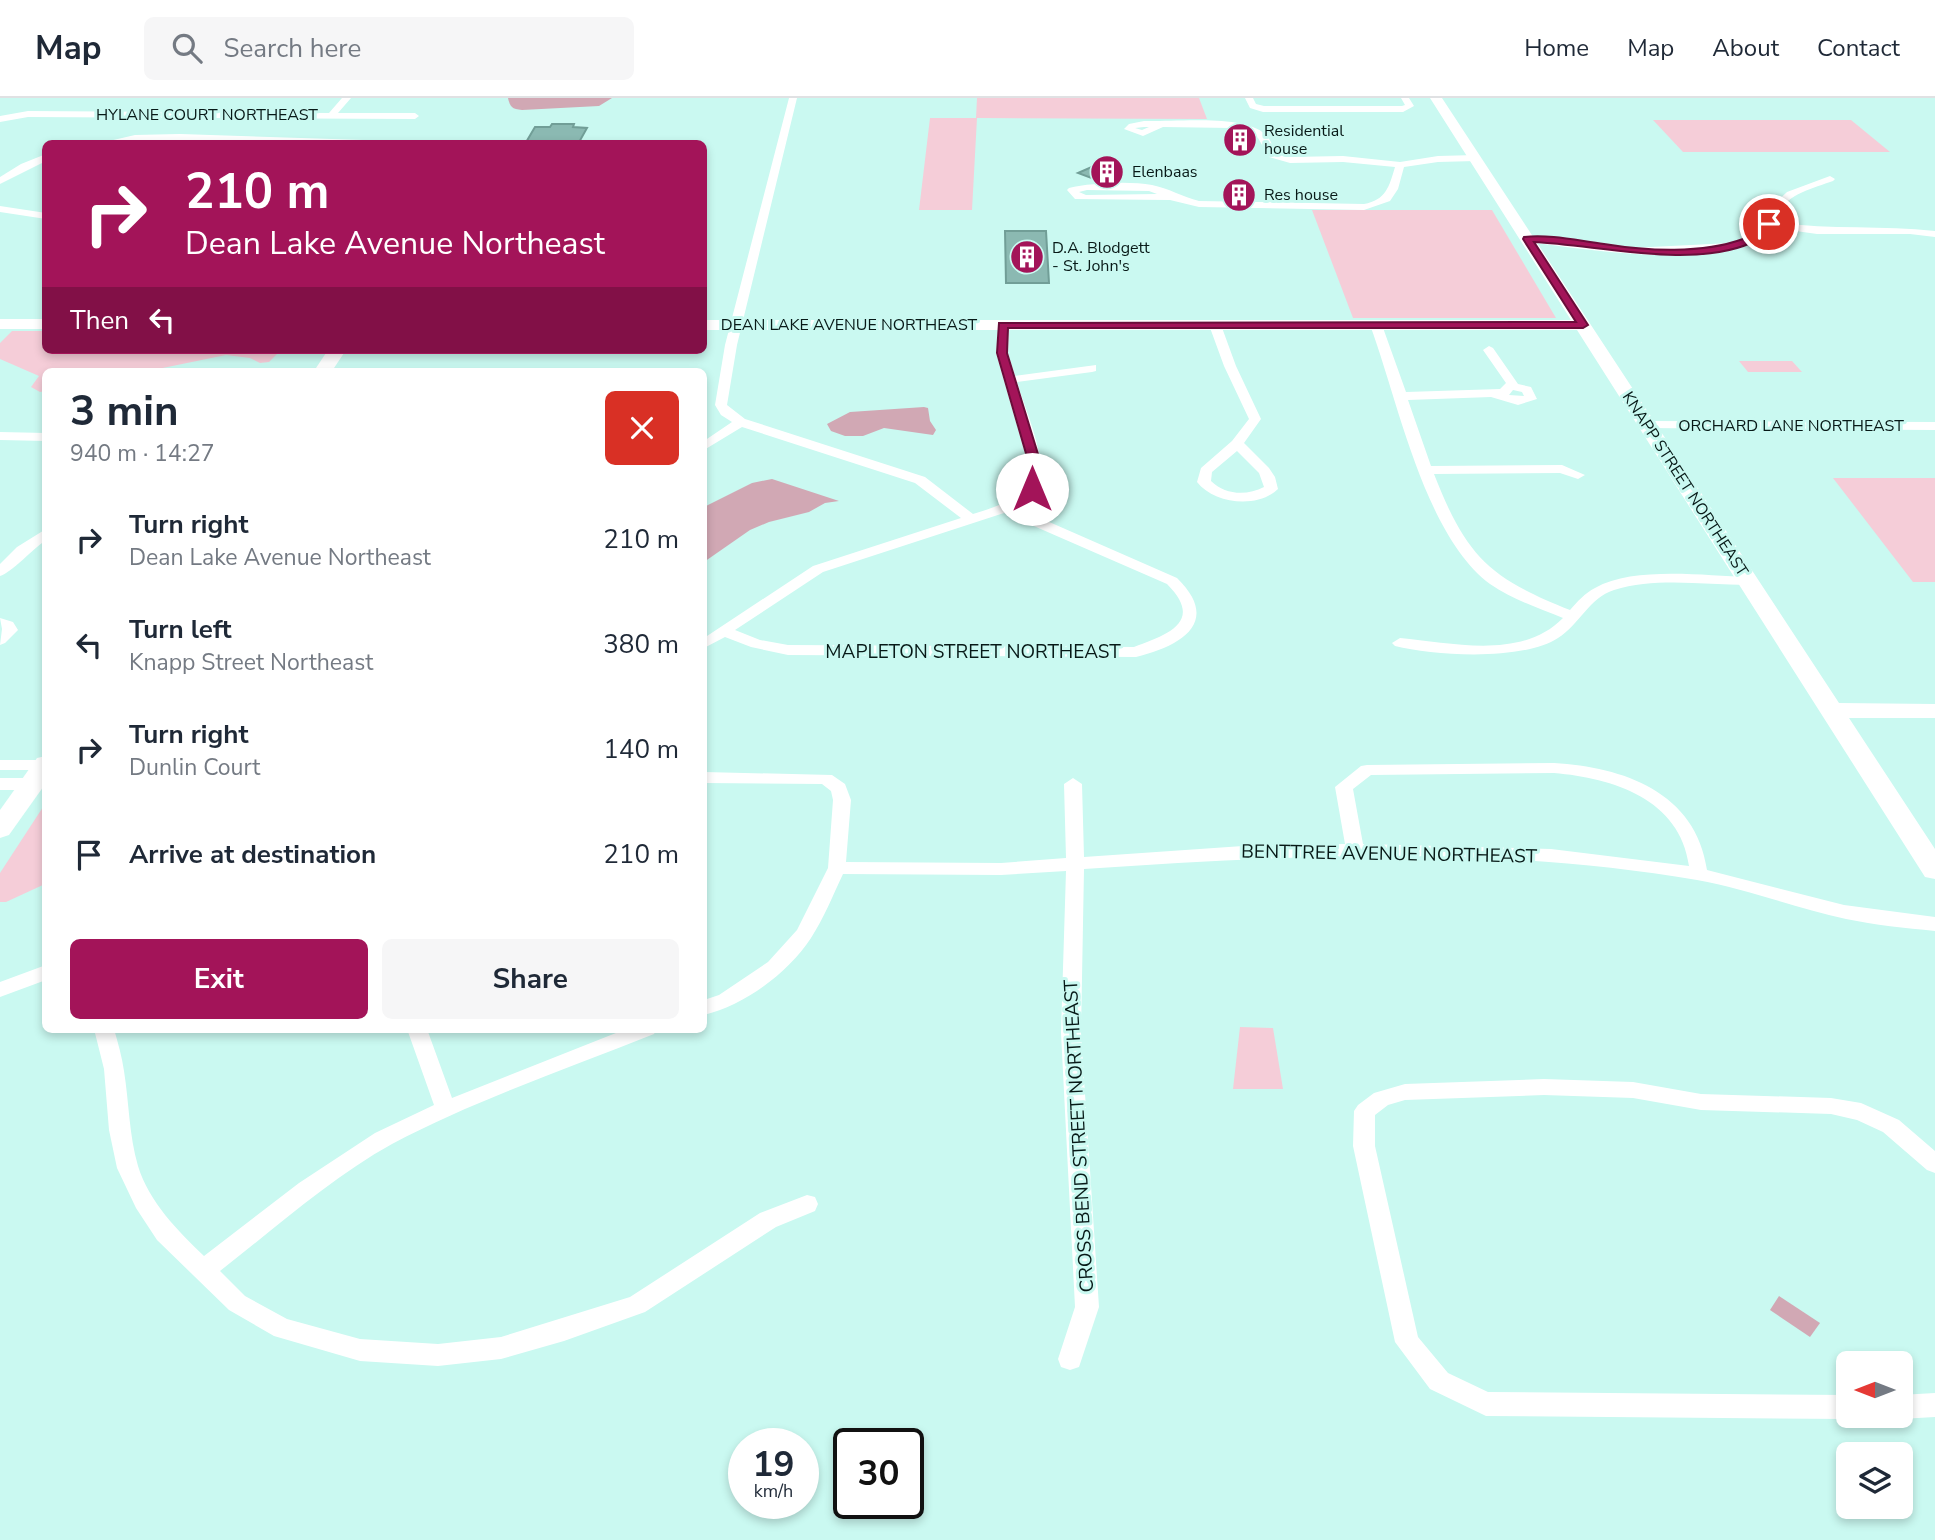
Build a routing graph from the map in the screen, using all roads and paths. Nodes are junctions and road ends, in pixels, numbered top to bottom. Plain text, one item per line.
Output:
1 (347, 98) edge
2 (793, 98) edge
3 (1249, 98) edge
4 (1405, 98) edge
5 (1436, 98) edge
6 (331, 116) junction
7 (415, 116) dead end
8 (0, 119) edge
9 (1160, 125) dead end
10 (134, 140) edge
11 (239, 140) edge
12 (42, 159) edge
13 (1478, 161) junction
14 (1399, 169) junction
15 (1830, 178) dead end
16 (0, 181) edge
17 (1172, 197) junction
18 (0, 209) edge
19 (42, 215) edge
20 (1769, 224) junction
21 (1935, 234) edge
22 (1528, 239) junction
23 (0, 324) edge
24 (42, 324) edge
25 (737, 325) junction
26 (1003, 325) junction
27 (1215, 325) junction
28 (1376, 325) junction
29 (1583, 325) junction
30 (707, 326) edge
31 (1489, 350) dead end
32 (1092, 368) dead end
33 (1009, 380) junction
34 (1512, 386) junction
35 (1403, 396) junction
36 (1496, 396) junction
37 (741, 422) junction
38 (1647, 425) junction
39 (1935, 426) edge
40 (0, 436) edge
41 (42, 438) edge
42 (707, 444) edge
43 (1237, 444) junction
44 (1426, 470) junction
45 (1578, 475) dead end
46 (1006, 508) junction
47 (970, 518) junction
48 (42, 536) edge
49 (0, 572) edge
50 (1748, 581) junction
51 (1572, 616) junction
52 (0, 623) edge
53 (724, 631) junction
54 (0, 640) edge
55 (707, 642) edge
56 (1400, 643) dead end
57 (1832, 710) junction
58 (1935, 711) edge
59 (0, 765) edge
60 (40, 771) edge
61 (707, 777) edge
62 (0, 784) edge
63 (1073, 784) dead end
64 (0, 828) edge
65 (1355, 850) junction
66 (1076, 863) junction
67 (837, 868) junction
68 (1935, 870) edge
69 (1699, 874) junction
70 (1935, 924) edge
71 (42, 974) edge
72 (0, 990) edge
73 (707, 1007) edge
74 (105, 1033) edge
75 (418, 1033) edge
76 (637, 1033) edge
77 (446, 1109) junction
78 (1935, 1164) edge
79 (807, 1204) dead end
80 (202, 1271) junction
81 (1070, 1359) dead end
82 (1935, 1405) edge
83 (1913, 1406) edge
84 (1836, 1407) edge

1 - 6 street
2 - 25 street
3 - 4 street
5 - 13 main road, KNAPP STREET NORTHEAST
6 - 7 street, HYLANE COURT NORTHEAST
6 - 8 street, HYLANE COURT NORTHEAST
9 - 14 street
10 - 11 street
12 - 16 street
13 - 14 street
13 - 22 main road, KNAPP STREET NORTHEAST
14 - 17 street
15 - 20 street
17 - 17 street
18 - 19 street
20 - 21 street
20 - 22 street
22 - 29 main road, KNAPP STREET NORTHEAST
23 - 24 main road
25 - 26 main road, DEAN LAKE AVENUE NORTHEAST
25 - 30 main road, DEAN LAKE AVENUE NORTHEAST
25 - 37 street
26 - 27 main road, DEAN LAKE AVENUE NORTHEAST
26 - 33 street
27 - 28 main road, DEAN LAKE AVENUE NORTHEAST
27 - 43 street
28 - 29 main road, DEAN LAKE AVENUE NORTHEAST
28 - 35 street
29 - 38 main road, KNAPP STREET NORTHEAST
31 - 34 street
32 - 33 street
33 - 46 street
34 - 36 street
34 - 36 street
35 - 36 street
35 - 44 street
37 - 42 street
37 - 47 street
38 - 39 street, ORCHARD LANE NORTHEAST
38 - 50 main road, KNAPP STREET NORTHEAST
40 - 41 street
43 - 43 street
44 - 45 street
44 - 51 street
46 - 47 street
46 - 53 street, MAPLETON STREET NORTHEAST
47 - 53 street
48 - 49 street
50 - 51 street
50 - 57 main road, KNAPP STREET NORTHEAST
51 - 56 street
52 - 54 street
53 - 55 street
57 - 58 main road
57 - 68 main road, KNAPP STREET NORTHEAST
59 - 60 street
60 - 62 street
60 - 64 main road
61 - 67 street
63 - 66 street, CROSS BEND STREET NORTHEAST
65 - 66 street, BENTTREE AVENUE NORTHEAST
65 - 69 street, BENTTREE AVENUE NORTHEAST
65 - 69 street
66 - 67 street, BENTTREE AVENUE NORTHEAST
66 - 81 street, CROSS BEND STREET NORTHEAST
67 - 73 street
69 - 70 street, BENTTREE AVENUE NORTHEAST
71 - 72 street
74 - 80 street
75 - 77 street
76 - 77 street
77 - 80 street
78 - 84 street
79 - 80 street
82 - 83 street

